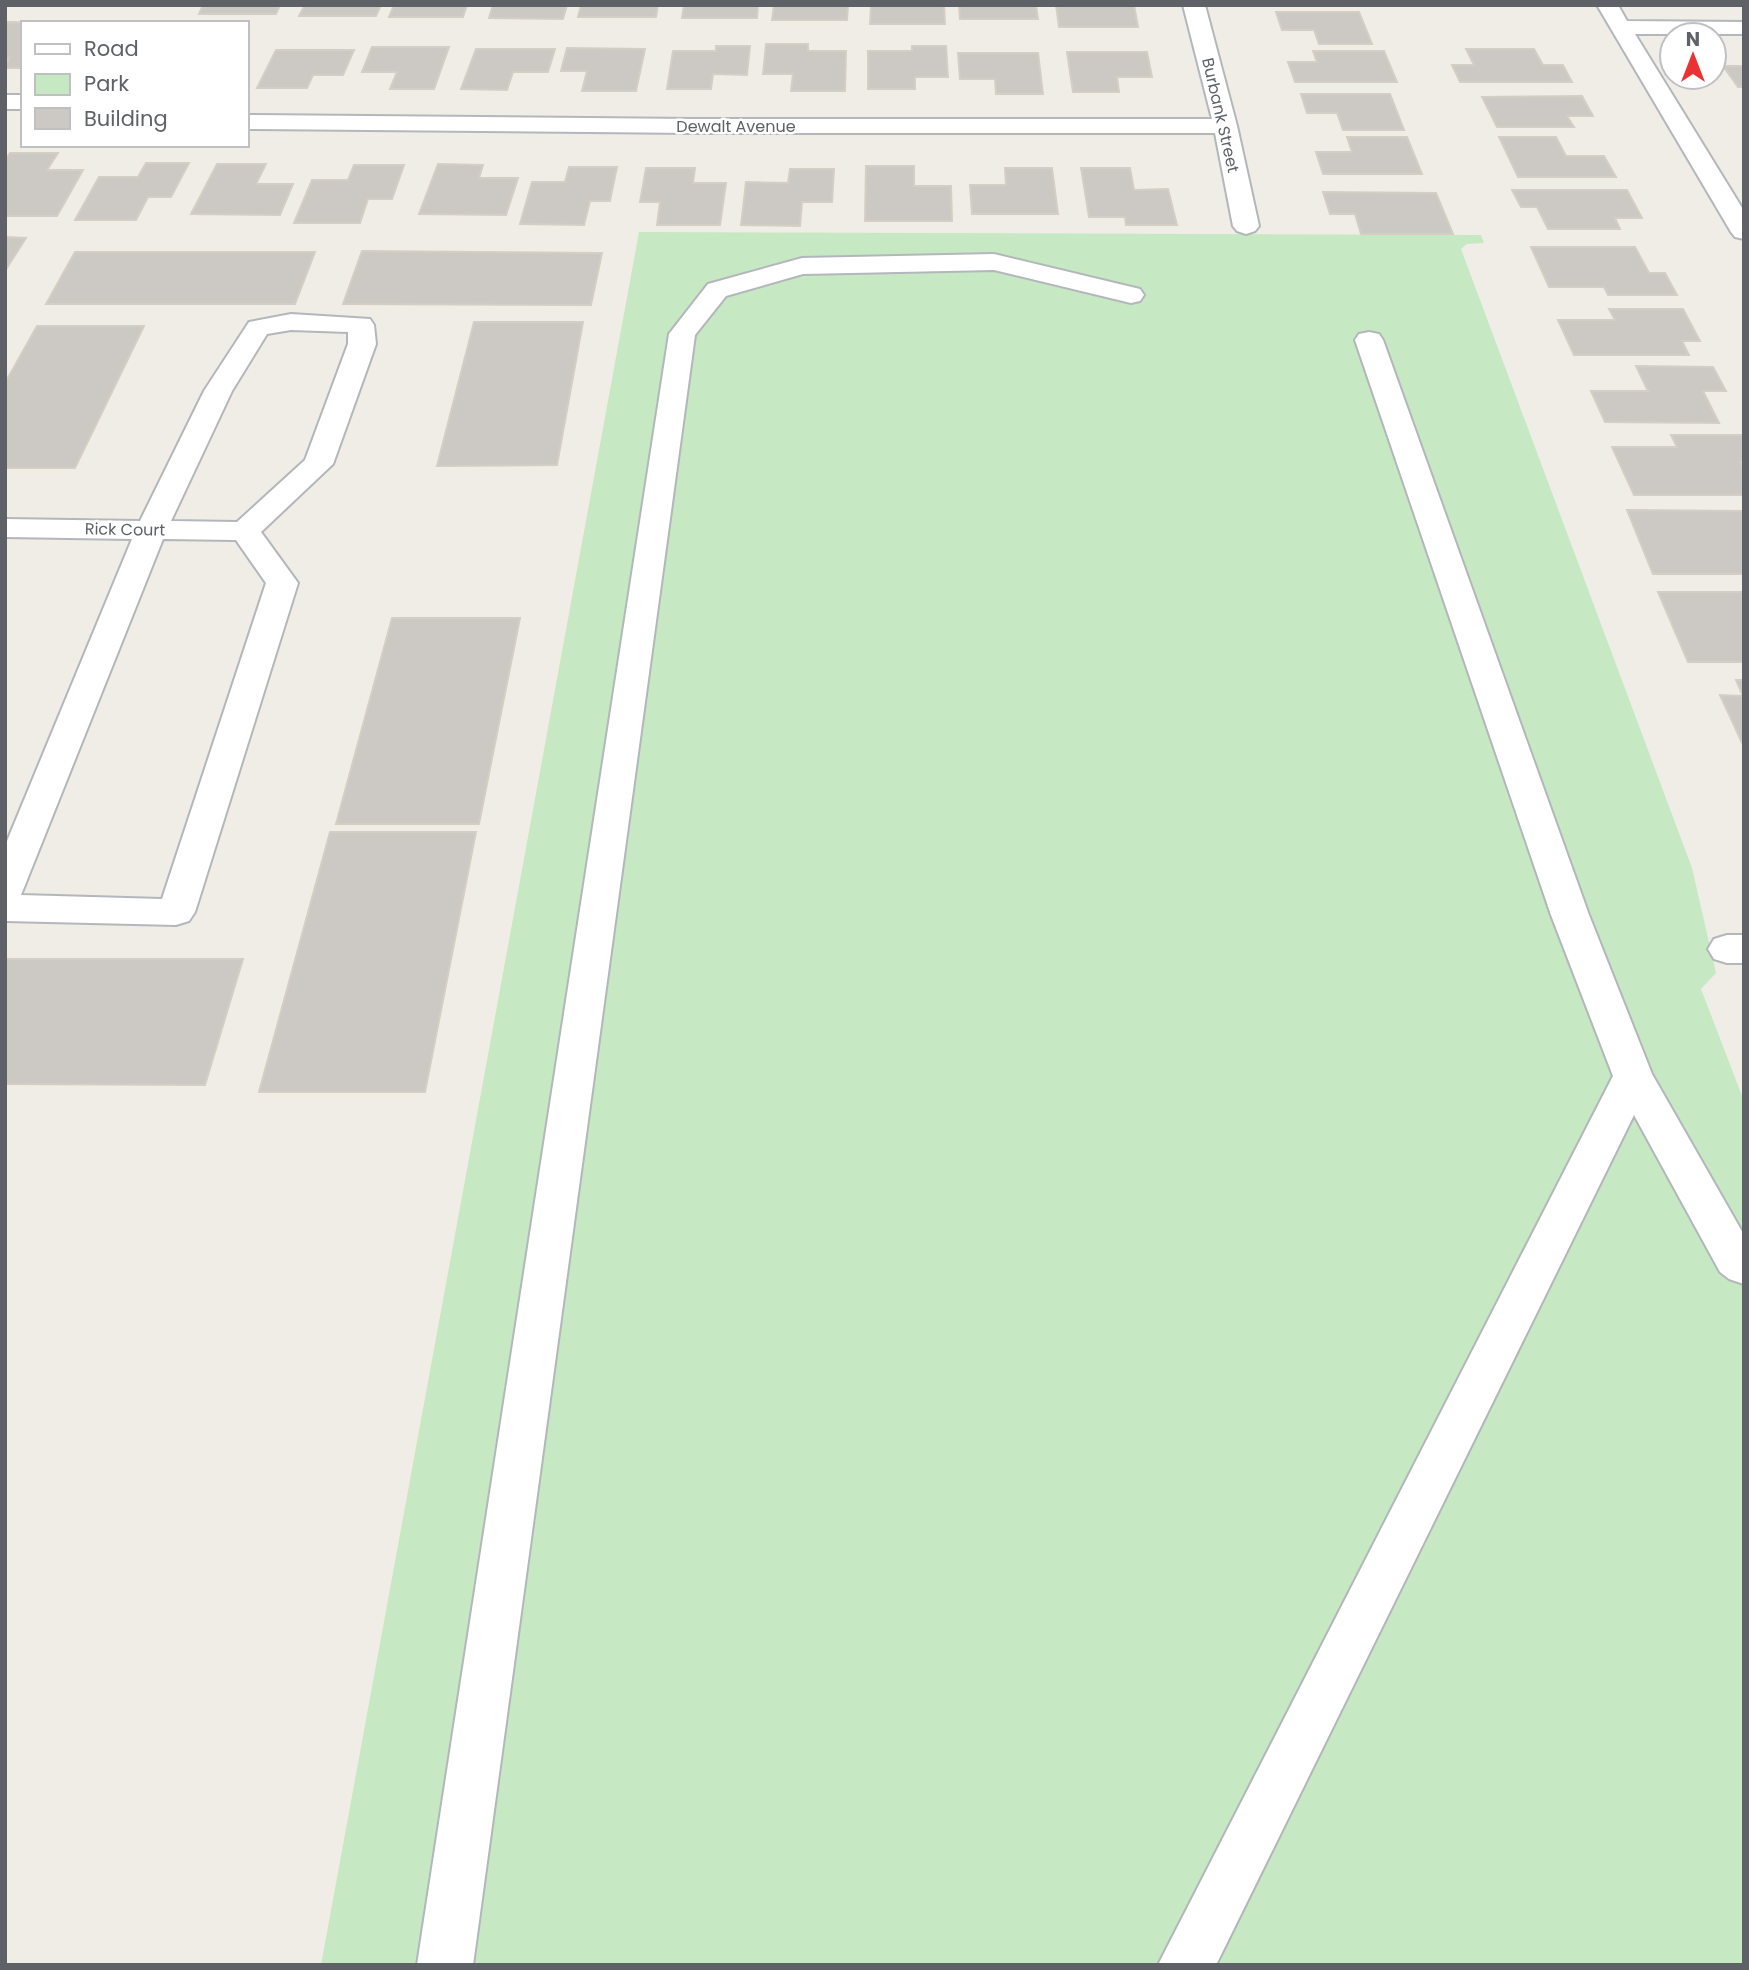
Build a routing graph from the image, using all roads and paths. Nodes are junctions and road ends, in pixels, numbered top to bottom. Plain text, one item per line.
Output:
1 (1194, 5) edge
2 (1607, 5) edge
3 (1619, 27) junction
4 (1744, 28) edge
5 (248, 121) edge
6 (1225, 126) junction
7 (1246, 226) dead end
8 (1744, 232) edge
9 (1132, 295) dead end
10 (1370, 340) dead end
11 (5, 528) edge
12 (151, 530) junction
13 (245, 531) junction
14 (5, 891) edge
15 (5, 908) edge
16 (1633, 1076) junction
17 (1744, 1266) edge
18 (445, 1965) edge
19 (1186, 1965) edge

1 - 6 street, Burbank Street
2 - 3 street
3 - 4 street
3 - 8 street
5 - 6 street, Dewalt Avenue
6 - 7 street, Burbank Street
9 - 18 street
10 - 16 street
11 - 12 street, Rick Court
12 - 13 street, Rick Court
12 - 13 street
12 - 14 street
13 - 15 street
16 - 17 street
16 - 19 street

